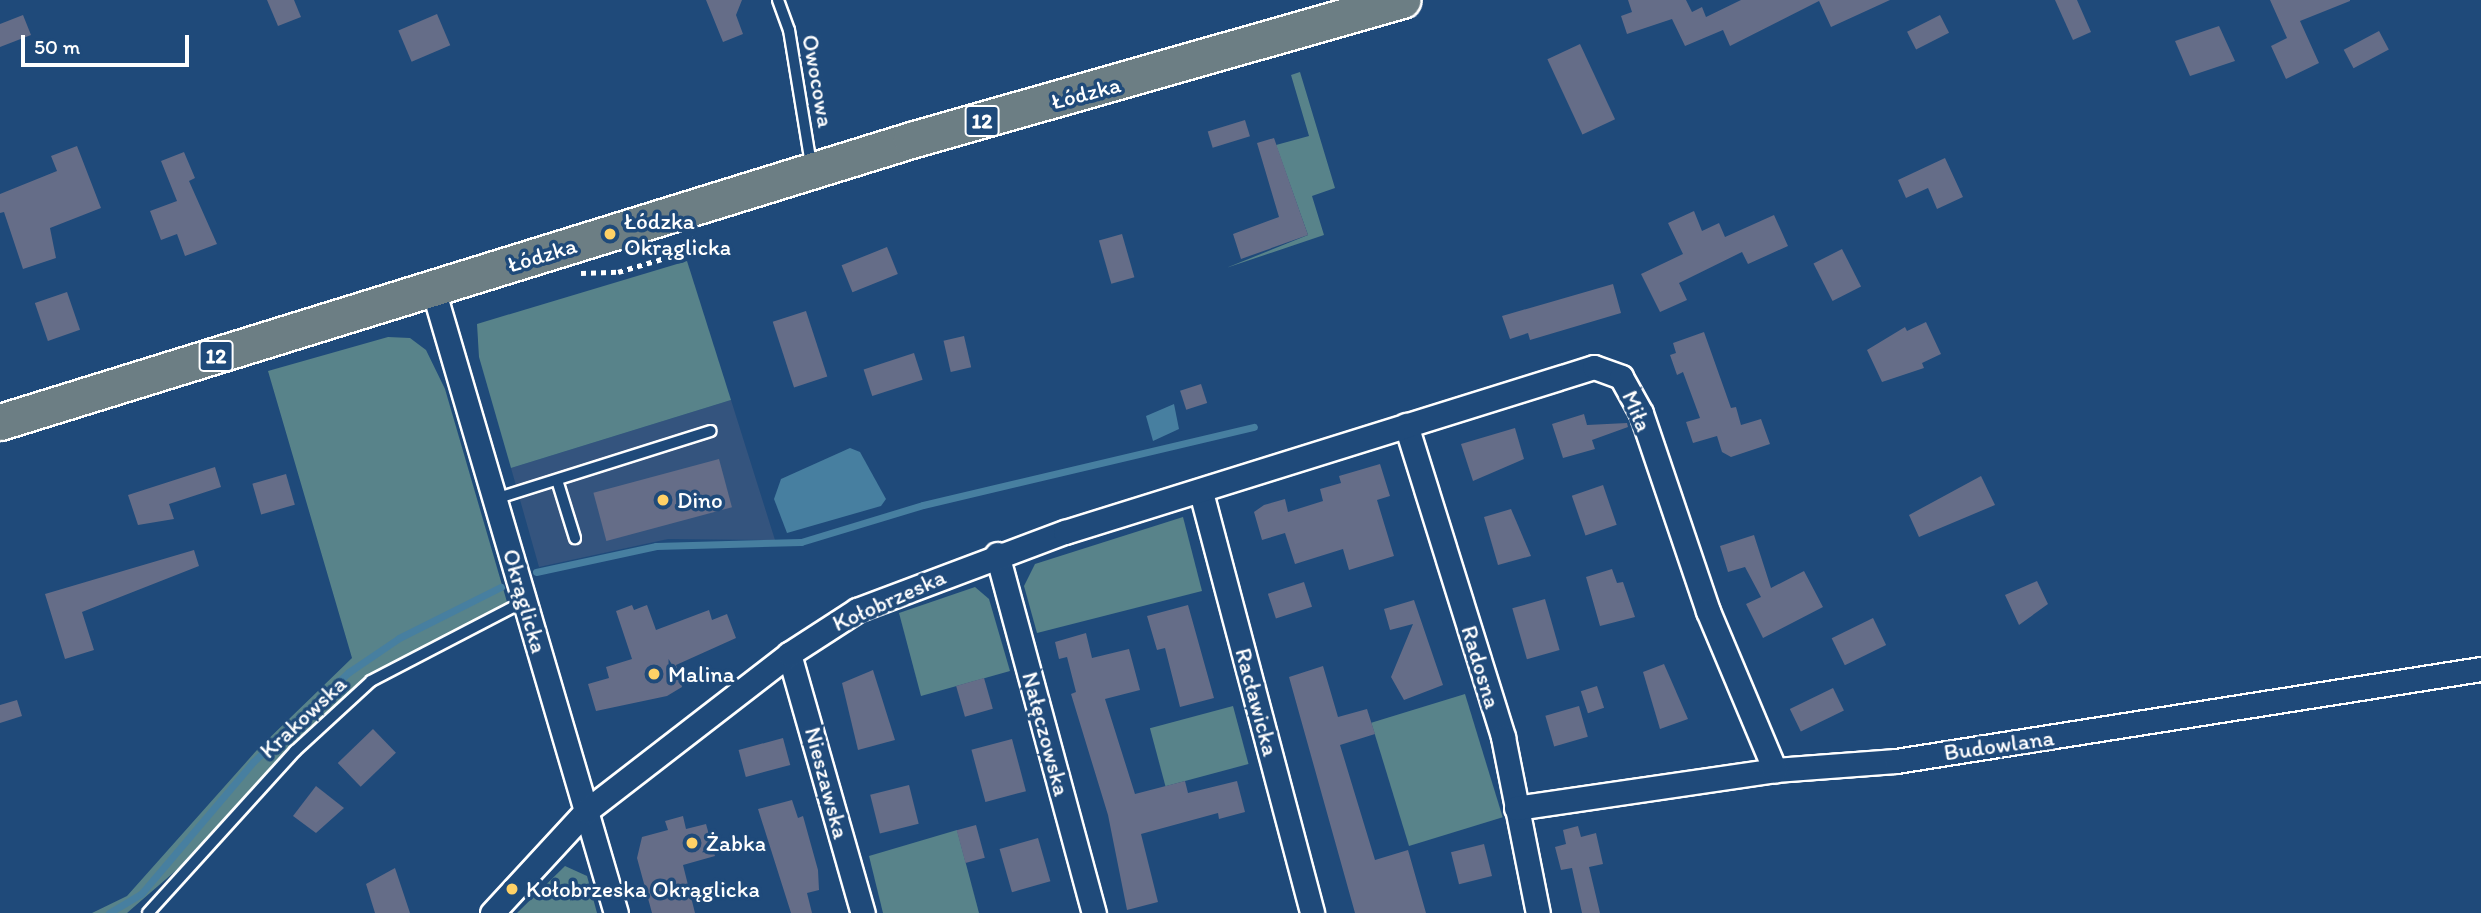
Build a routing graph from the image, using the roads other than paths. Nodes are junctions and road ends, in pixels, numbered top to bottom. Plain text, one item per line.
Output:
1 (778, 0) edge
2 (1402, 0) edge
3 (812, 171) junction
4 (433, 289) junction
5 (0, 422) edge
6 (1406, 425) junction
7 (711, 431) dead end
8 (1291, 462) joint
9 (557, 480) junction
10 (1201, 492) junction
11 (495, 499) junction
12 (575, 538) dead end
13 (997, 554) junction
14 (525, 601) junction
15 (789, 654) junction
16 (2481, 669) edge
17 (1775, 770) junction
18 (1516, 808) junction
19 (586, 811) junction
20 (148, 913) edge
21 (492, 913) edge
22 (616, 913) edge
23 (863, 913) edge
24 (1094, 913) edge
25 (1312, 913) edge
26 (1538, 913) edge

1 - 3 lane, Owocowa
2 - 3 main road, Łódzka / 12
3 - 4 main road, Łódzka / 12
4 - 5 main road, Łódzka / 12
4 - 11 street, Okrąglicka
6 - 8 street, Miła
6 - 17 street, Miła
6 - 18 street, Radosna
7 - 9 lane
8 - 10 street, Kołobrzeska
9 - 11 lane
9 - 12 lane
10 - 13 street, Kołobrzeska
10 - 25 street, Racławicka
11 - 14 street, Okrąglicka
13 - 15 street, Kołobrzeska
13 - 24 street, Nałęczowska
14 - 19 street, Okrąglicka
14 - 20 lane, Krakowska
15 - 19 street, Kołobrzeska
15 - 23 street, Nieszawska
16 - 17 street, Budowlana
17 - 18 street, Budowlana
18 - 26 street, Radosna
19 - 21 street, Kołobrzeska
19 - 22 street, Okrąglicka

